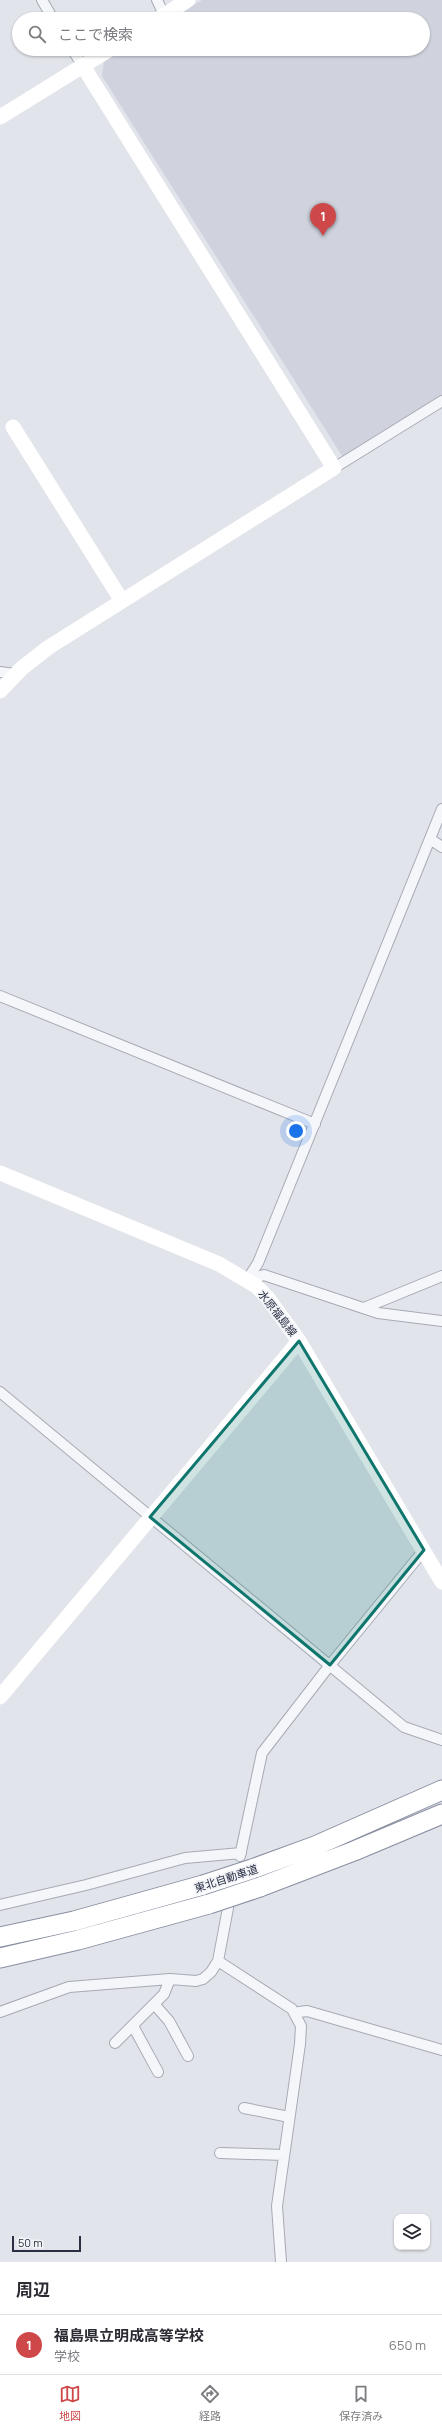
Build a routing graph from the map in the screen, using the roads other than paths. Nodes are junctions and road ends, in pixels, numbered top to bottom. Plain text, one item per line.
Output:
1 (42, 0) edge
2 (157, 0) edge
3 (188, 0) edge
4 (50, 12) edge
5 (160, 12) edge
6 (169, 12) edge
7 (77, 56) edge
8 (99, 56) edge
9 (83, 66) junction
10 (0, 117) edge
11 (442, 401) edge
12 (13, 427) dead end
13 (334, 468) junction
14 (122, 601) junction
15 (0, 672) edge
16 (15, 674) junction
17 (0, 690) edge
18 (442, 809) edge
19 (430, 839) junction
20 (442, 847) edge
21 (0, 996) edge
22 (315, 1124) junction
23 (0, 1173) edge
24 (442, 1276) edge
25 (247, 1280) junction
26 (364, 1308) junction
27 (442, 1321) edge
28 (299, 1341) junction
29 (0, 1392) edge
30 (150, 1517) junction
31 (424, 1550) junction
32 (442, 1582) edge
33 (330, 1665) junction
34 (0, 1697) edge
35 (442, 1740) edge
36 (442, 1790) edge
37 (442, 1814) edge
38 (244, 1859) junction
39 (0, 1905) edge
40 (228, 1908) dead end
41 (0, 1937) edge
42 (0, 1958) edge
43 (218, 1961) junction
44 (170, 1979) junction
45 (154, 2004) junction
46 (0, 2012) edge
47 (296, 2015) junction
48 (133, 2026) junction
49 (115, 2044) dead end
50 (442, 2050) edge
51 (188, 2056) dead end
52 (158, 2072) dead end
53 (244, 2108) dead end
54 (289, 2117) junction
55 (220, 2153) dead end
56 (284, 2155) junction
57 (281, 2262) edge

1 - 4 street
2 - 5 street
3 - 6 street
7 - 9 street
8 - 9 street
9 - 10 street
9 - 13 street
11 - 13 street
12 - 14 street
13 - 14 street
14 - 16 street
15 - 16 street
16 - 17 street
18 - 19 street
19 - 20 street
19 - 22 street
21 - 22 street
22 - 25 street
23 - 25 street, 水原福島線
24 - 26 street
25 - 26 street
25 - 28 street, 水原福島線
26 - 27 street
28 - 30 street
28 - 31 street, 水原福島線
29 - 30 street
30 - 33 street
30 - 34 street
31 - 32 street, 水原福島線
31 - 33 street
33 - 35 street
33 - 38 street
36 - 38 highway, 東北自動車道
37 - 42 highway, 東北自動車道, bridge
38 - 39 street
38 - 41 highway, 東北自動車道, bridge
40 - 43 street
43 - 44 street
43 - 47 street
44 - 45 street
44 - 46 street
45 - 48 street
45 - 51 street
47 - 50 street
47 - 54 street
48 - 49 street
48 - 52 street
53 - 54 street
54 - 56 street
55 - 56 street
56 - 57 street

